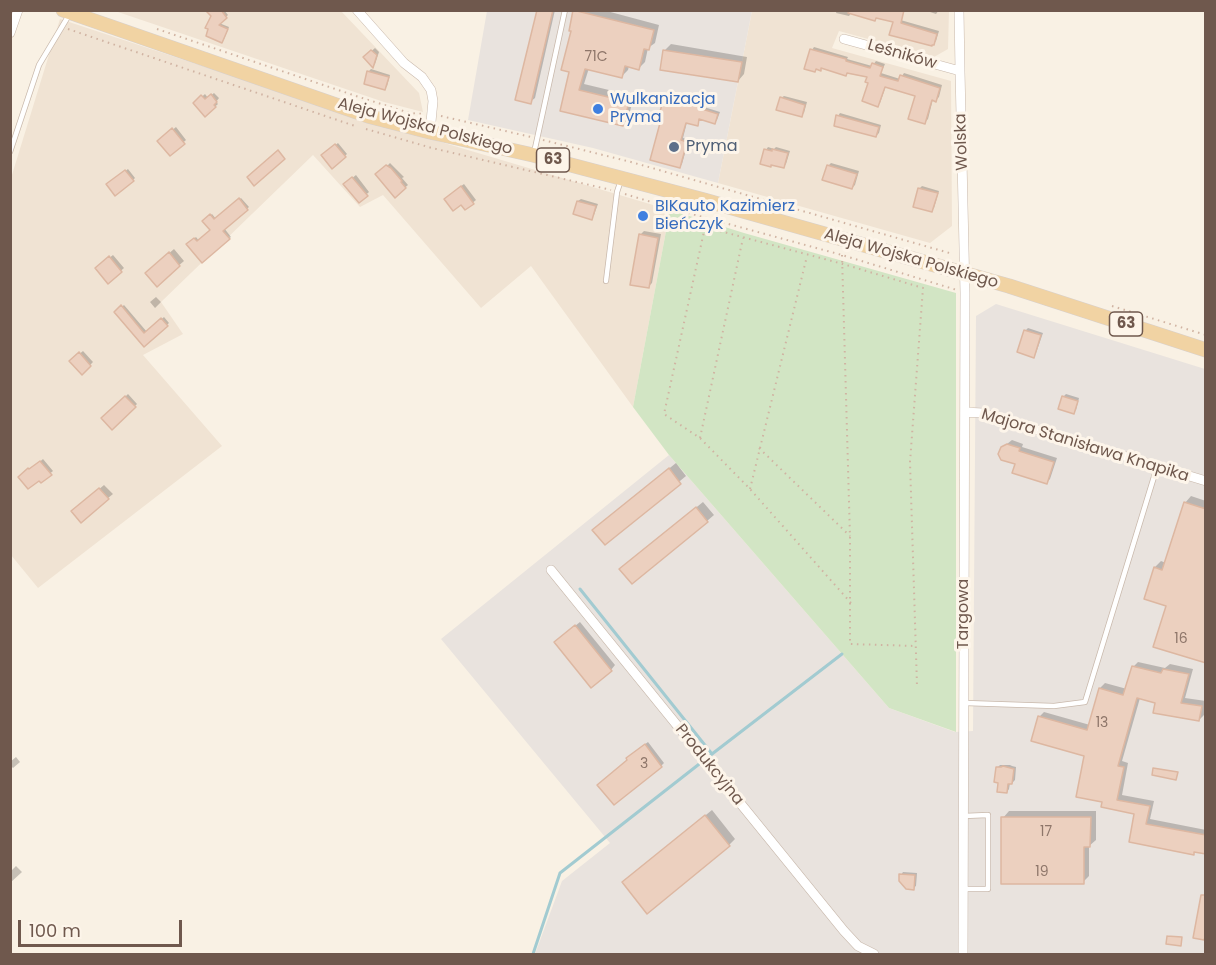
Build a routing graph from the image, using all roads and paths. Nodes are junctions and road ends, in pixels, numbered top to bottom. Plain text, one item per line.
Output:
1 (18, 10) edge
2 (357, 10) edge
3 (565, 10) edge
4 (959, 10) edge
5 (67, 12) edge
6 (148, 26) dead end
7 (62, 27) junction
8 (10, 33) edge
9 (844, 39) dead end
10 (960, 72) junction
11 (433, 114) junction
12 (430, 132) junction
13 (537, 139) junction
14 (10, 152) edge
15 (533, 155) junction
16 (622, 178) junction
17 (617, 192) junction
18 (743, 238) junction
19 (808, 255) junction
20 (842, 255) junction
21 (965, 258) junction
22 (843, 264) junction
23 (965, 274) junction
24 (606, 281) dead end
25 (965, 293) junction
26 (1107, 304) dead end
27 (1206, 335) edge
28 (1206, 350) edge
29 (965, 412) junction
30 (700, 438) junction
31 (759, 448) junction
32 (1157, 467) junction
33 (1206, 482) edge
34 (750, 489) junction
35 (850, 537) junction
36 (551, 570) dead end
37 (851, 603) junction
38 (916, 646) junction
39 (917, 686) dead end
40 (964, 703) junction
41 (964, 816) junction
42 (964, 889) junction
43 (874, 954) edge
44 (963, 954) edge

1 - 8 street
2 - 11 street
3 - 13 lane
4 - 10 street, Wolska
5 - 7 lane
5 - 12 main road, Aleja Wojska Polskiego / 63
6 - 11 path
7 - 14 lane
7 - 17 path
9 - 10 street, Leśników
10 - 21 street, Wolska
11 - 12 street
11 - 13 path
12 - 15 main road, Aleja Wojska Polskiego / 63
13 - 15 lane
13 - 21 path
15 - 16 main road, Aleja Wojska Polskiego / 63
16 - 17 lane
16 - 23 main road, Aleja Wojska Polskiego / 63
17 - 20 path
17 - 24 lane
18 - 19 path
18 - 30 path
18 - 30 path
19 - 22 path
19 - 31 path
20 - 22 path
20 - 25 path
21 - 23 street, Wolska
22 - 35 path
22 - 38 path
23 - 25 street, Targowa
23 - 28 main road, Aleja Wojska Polskiego / 63
25 - 29 street, Targowa
26 - 27 path
29 - 32 street, Majora Stanisława Knapika
29 - 40 street, Targowa
30 - 34 path
31 - 34 path
31 - 35 path
32 - 33 street, Majora Stanisława Knapika
32 - 40 lane
34 - 37 path
35 - 37 path
36 - 43 street, Produkcyjna
37 - 38 path
38 - 39 path
40 - 41 street, Targowa
41 - 42 street, Targowa
41 - 42 lane
42 - 44 street, Targowa

